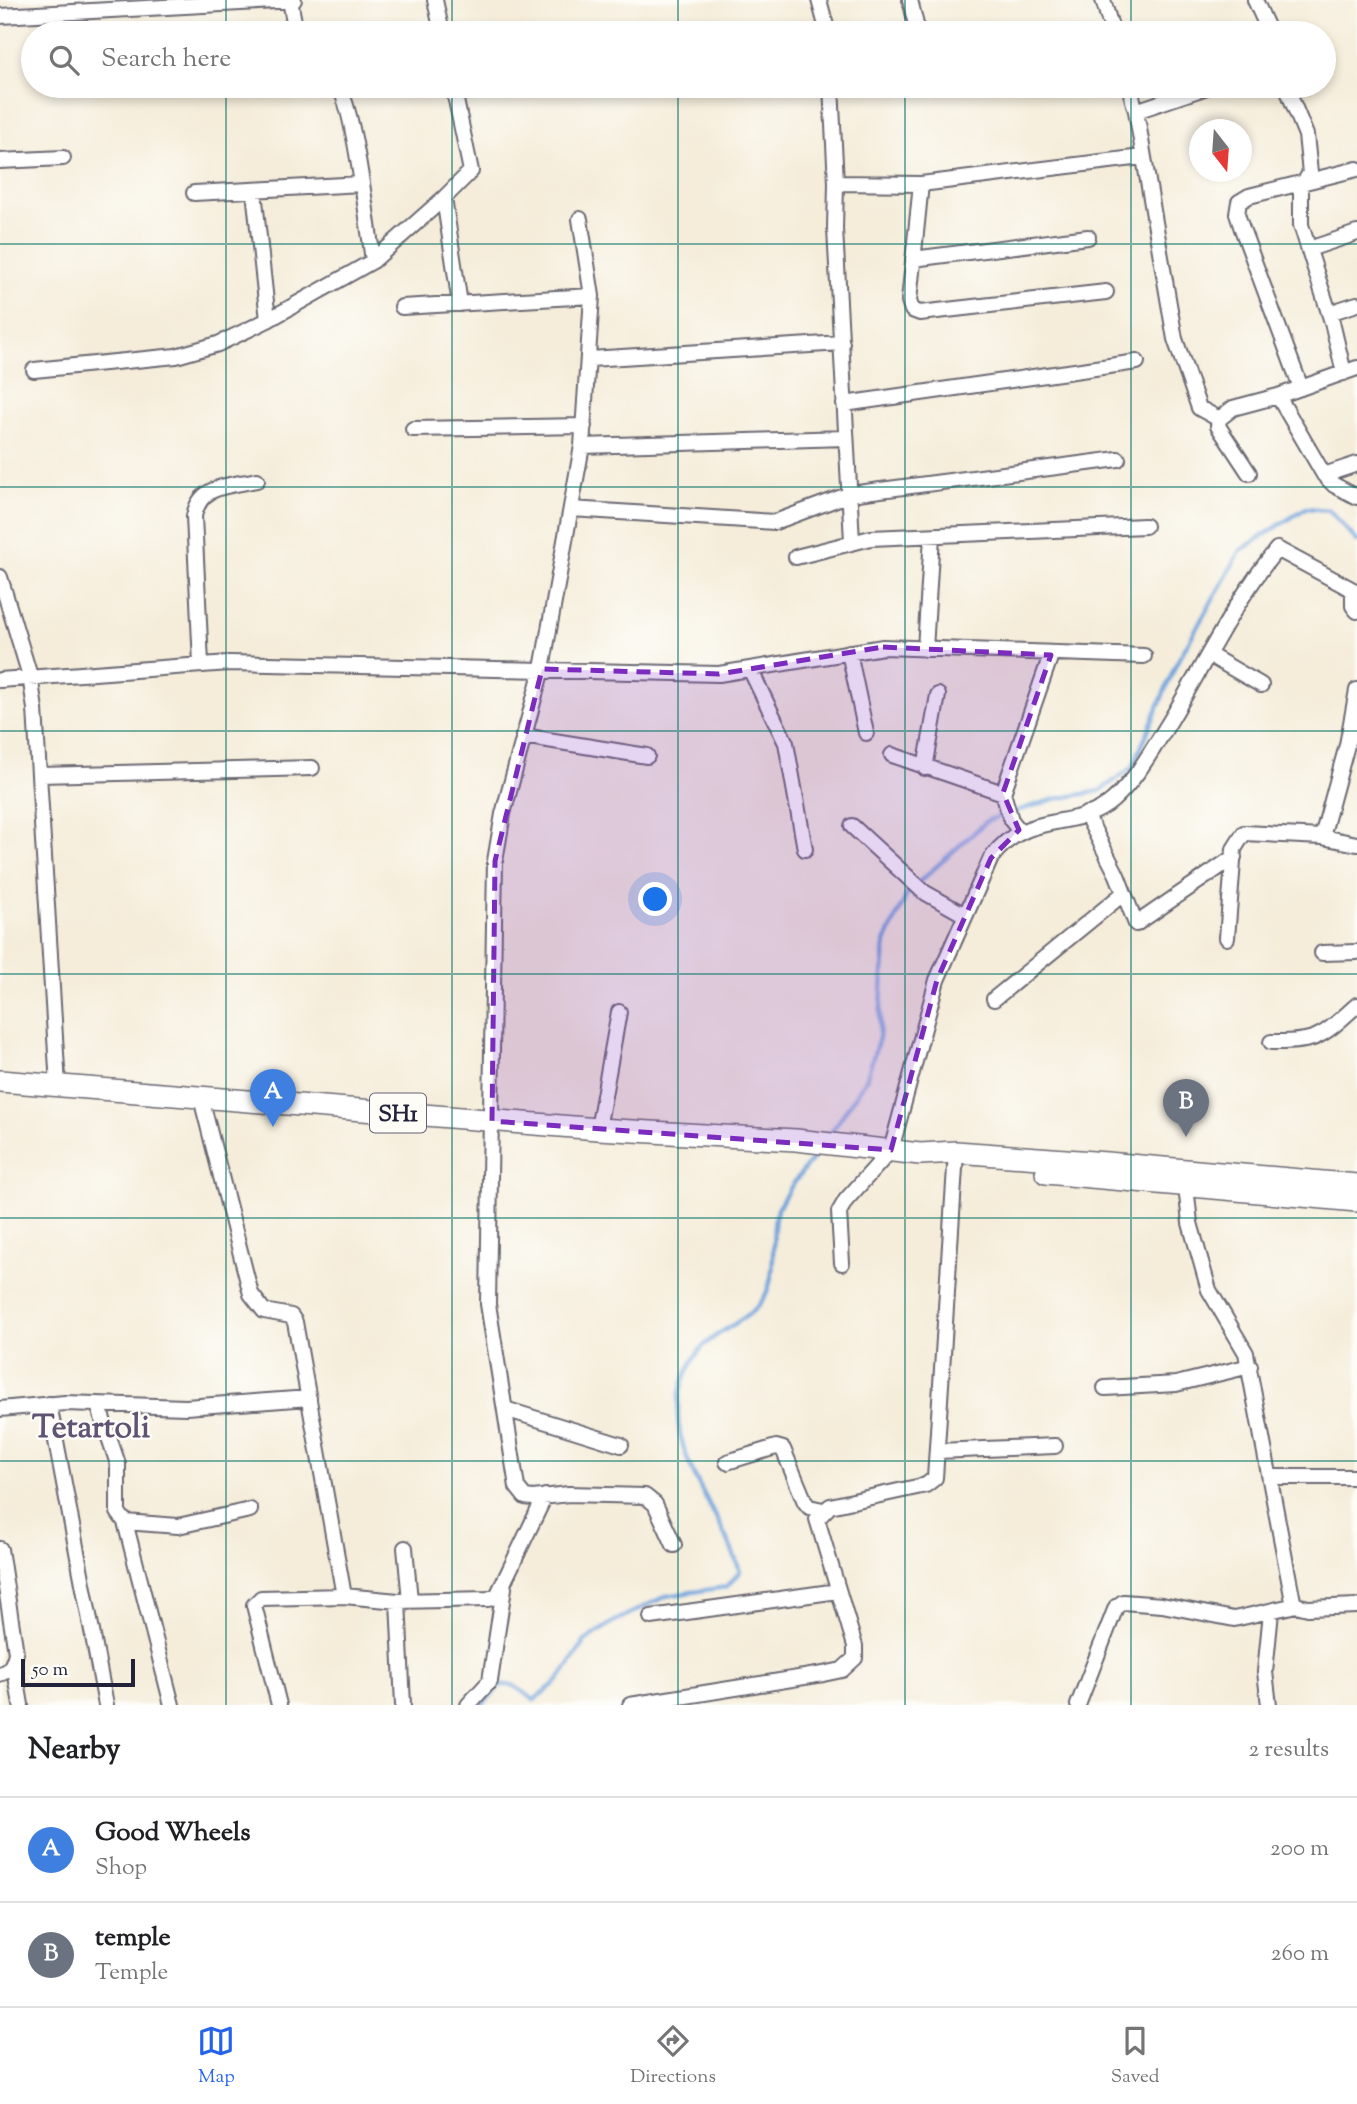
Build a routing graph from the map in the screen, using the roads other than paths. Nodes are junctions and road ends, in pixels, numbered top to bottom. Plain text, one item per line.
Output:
1 (292, 0) edge
2 (435, 0) edge
3 (819, 0) edge
4 (910, 0) edge
5 (1103, 0) edge
6 (1255, 0) edge
7 (0, 16) edge
8 (295, 21) edge
9 (439, 21) edge
10 (825, 21) edge
11 (915, 21) edge
12 (1109, 21) edge
13 (1265, 21) edge
14 (345, 98) edge
15 (456, 98) edge
16 (832, 98) edge
17 (1132, 98) edge
18 (1174, 98) edge
19 (1291, 98) edge
20 (1136, 111) junction
21 (1142, 157) junction
22 (63, 158) dead end
23 (0, 161) edge
24 (1357, 169) edge
25 (1305, 182) junction
26 (836, 183) junction
27 (362, 184) junction
28 (920, 184) junction
29 (254, 191) junction
30 (194, 193) dead end
31 (444, 198) junction
32 (580, 219) dead end
33 (1357, 233) edge
34 (1087, 237) dead end
35 (1309, 249) junction
36 (913, 259) junction
37 (373, 261) junction
38 (1106, 292) dead end
39 (592, 296) junction
40 (460, 304) junction
41 (1357, 304) edge
42 (402, 307) dead end
43 (1329, 313) junction
44 (268, 320) junction
45 (842, 342) junction
46 (590, 359) junction
47 (1137, 362) dead end
48 (33, 370) dead end
49 (1351, 371) edge
50 (1301, 388) junction
51 (1278, 396) junction
52 (844, 404) junction
53 (1219, 419) junction
54 (584, 426) junction
55 (413, 429) dead end
56 (846, 438) junction
57 (582, 446) junction
58 (1118, 459) dead end
59 (1357, 464) edge
60 (1249, 473) dead end
61 (1324, 475) junction
62 (257, 480) dead end
63 (850, 494) junction
64 (1357, 498) edge
65 (570, 509) junction
66 (1145, 526) dead end
67 (932, 536) junction
68 (852, 541) junction
69 (796, 557) dead end
70 (0, 578) edge
71 (1357, 611) edge
72 (925, 649) junction
73 (849, 652) junction
74 (1051, 655) junction
75 (1144, 656) dead end
76 (1210, 656) junction
77 (201, 664) junction
78 (542, 668) junction
79 (750, 668) junction
80 (30, 676) junction
81 (0, 680) edge
82 (1261, 685) dead end
83 (1357, 690) edge
84 (938, 695) dead end
85 (866, 733) dead end
86 (523, 736) junction
87 (647, 755) dead end
88 (892, 755) dead end
89 (312, 768) dead end
90 (925, 768) junction
91 (40, 775) junction
92 (1004, 797) junction
93 (1086, 814) junction
94 (1015, 825) junction
95 (852, 826) dead end
96 (1322, 837) junction
97 (1357, 844) edge
98 (805, 849) dead end
99 (1234, 857) junction
100 (1124, 893) junction
101 (965, 915) junction
102 (1227, 938) dead end
103 (1357, 952) edge
104 (1322, 953) dead end
105 (994, 999) dead end
106 (1357, 1005) edge
107 (619, 1012) dead end
108 (1271, 1042) dead end
109 (0, 1081) edge
110 (58, 1086) junction
111 (201, 1098) junction
112 (492, 1121) junction
113 (598, 1129) junction
114 (891, 1150) junction
115 (956, 1159) junction
116 (1357, 1185) edge
117 (1186, 1186) junction
118 (1357, 1201) edge
119 (842, 1263) dead end
120 (1250, 1366) junction
121 (1105, 1388) dead end
122 (309, 1398) junction
123 (49, 1404) junction
124 (98, 1405) junction
125 (0, 1409) edge
126 (505, 1409) junction
127 (621, 1445) dead end
128 (1055, 1446) dead end
129 (938, 1451) junction
130 (727, 1462) dead end
131 (1357, 1477) edge
132 (1272, 1478) junction
133 (545, 1496) junction
134 (250, 1510) dead end
135 (823, 1510) junction
136 (125, 1522) junction
137 (674, 1545) dead end
138 (405, 1548) dead end
139 (0, 1549) edge
140 (503, 1588) junction
141 (838, 1591) junction
142 (344, 1596) junction
143 (404, 1601) junction
144 (1296, 1605) junction
145 (1357, 1606) edge
146 (1271, 1612) junction
147 (651, 1617) dead end
148 (13, 1664) junction
149 (0, 1674) edge
150 (646, 1704) edge
151 (21, 1705) edge
152 (106, 1705) edge
153 (172, 1705) edge
154 (279, 1705) edge
155 (403, 1705) edge
156 (468, 1705) edge
157 (630, 1705) edge
158 (1078, 1705) edge
159 (1269, 1705) edge

1 - 7 street
1 - 8 street
2 - 9 street
3 - 10 street
4 - 11 street
5 - 12 street
6 - 13 street
14 - 27 street
15 - 31 street
16 - 26 street
17 - 20 street
18 - 20 street
19 - 25 street
20 - 21 street
21 - 28 street
21 - 53 street
22 - 23 street
24 - 25 street
25 - 35 street
25 - 50 street
26 - 28 street
26 - 45 street
27 - 29 street
27 - 37 street
28 - 36 street
29 - 30 street
29 - 44 street
31 - 37 street
31 - 40 street
32 - 39 street
33 - 35 street
34 - 36 street
35 - 43 street
36 - 38 street
37 - 44 street
39 - 40 street
39 - 46 street
40 - 42 street
41 - 43 street
43 - 49 street
44 - 48 street
45 - 46 street
45 - 52 street
46 - 54 street
47 - 52 street
49 - 50 street
50 - 51 street
51 - 53 street
51 - 61 street
52 - 56 street
53 - 60 street
54 - 55 street
54 - 57 street
56 - 57 street
56 - 63 street
57 - 65 street
58 - 63 street
59 - 61 street
61 - 64 street
62 - 77 street
63 - 65 street
63 - 68 street
65 - 78 street
66 - 67 street
67 - 68 street
67 - 72 street
68 - 69 street
70 - 80 street
71 - 76 street
72 - 73 street
72 - 74 street
73 - 79 street
73 - 85 street
74 - 75 street
74 - 92 street
76 - 82 street
76 - 93 street
77 - 78 street
77 - 80 street
78 - 79 street
78 - 86 street
79 - 98 street
80 - 81 street
80 - 91 street
83 - 96 street
84 - 90 street
86 - 87 street
86 - 112 street
88 - 90 street
89 - 91 street
90 - 92 street
91 - 110 street
92 - 94 street
93 - 94 street
93 - 100 street
94 - 101 street
95 - 101 street
96 - 97 street
96 - 99 street
99 - 100 street
99 - 102 street
100 - 105 street
101 - 114 street
103 - 104 street
106 - 108 street
107 - 113 street
109 - 110 main road, SH1
110 - 111 main road, SH1
111 - 112 main road, SH1
111 - 122 street
112 - 113 main road, SH1
112 - 126 street
113 - 114 main road, SH1
114 - 115 main road
114 - 119 street
115 - 116 main road
115 - 117 main road
115 - 129 street
117 - 118 main road
117 - 120 street
120 - 121 street
120 - 132 street
122 - 124 street
122 - 142 street
123 - 124 street
123 - 125 street
123 - 152 street
124 - 136 street
126 - 127 street
126 - 133 street
128 - 129 street
129 - 135 street
130 - 135 street
131 - 132 street
132 - 144 street
133 - 137 street
133 - 140 street
134 - 136 street
135 - 141 street
136 - 153 street
138 - 143 street
139 - 148 street
140 - 143 street
140 - 156 street
141 - 147 street
141 - 150 street
142 - 143 street
142 - 154 street
143 - 155 street
144 - 145 street
144 - 146 street
146 - 158 street
146 - 159 street
148 - 149 street
148 - 151 street
150 - 157 street

